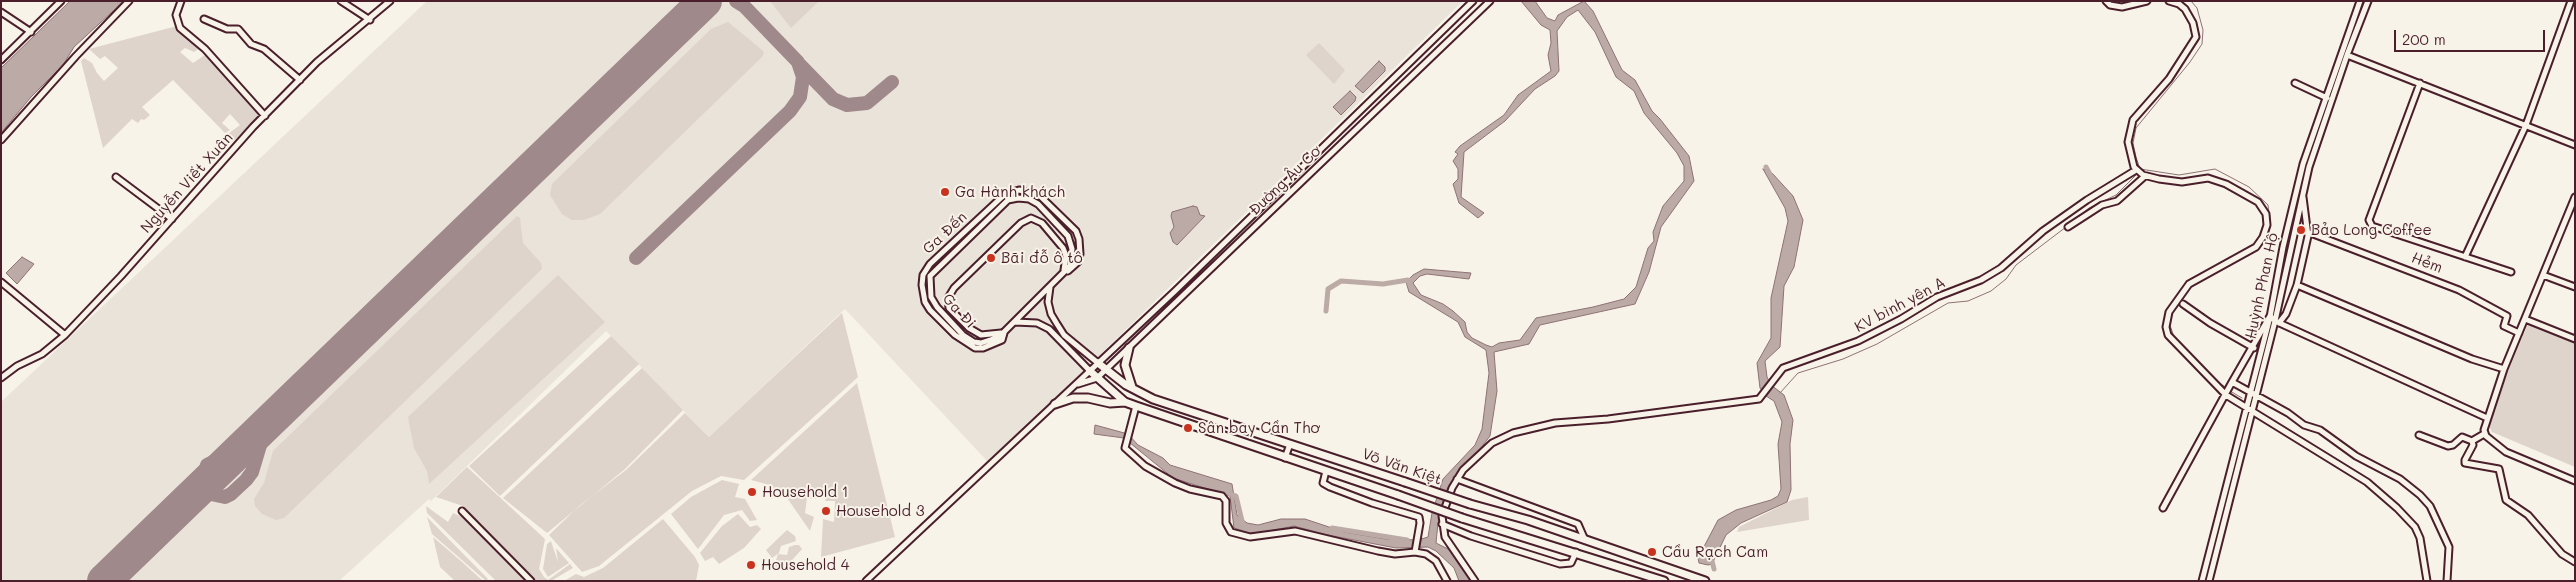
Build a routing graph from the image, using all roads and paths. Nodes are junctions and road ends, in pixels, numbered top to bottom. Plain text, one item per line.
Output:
1 (62, 1) edge
2 (129, 1) edge
3 (181, 1) edge
4 (340, 1) edge
5 (390, 1) edge
6 (1473, 1) edge
7 (1490, 1) edge
8 (2106, 1) edge
9 (2147, 1) edge
10 (2169, 1) edge
11 (2360, 1) edge
12 (2368, 1) edge
13 (2571, 1) edge
14 (1, 12) edge
15 (204, 19) dead end
16 (370, 20) junction
17 (31, 32) junction
18 (2347, 55) junction
19 (1, 60) edge
20 (300, 80) junction
21 (2295, 83) dead end
22 (2420, 83) junction
23 (2325, 98) junction
24 (2332, 99) junction
25 (265, 116) junction
26 (2526, 125) junction
27 (1, 140) edge
28 (2575, 145) edge
29 (2136, 171) junction
30 (2144, 176) junction
31 (116, 177) dead end
32 (2303, 194) junction
33 (2575, 197) edge
34 (172, 219) junction
35 (2068, 227) dead end
36 (2308, 232) junction
37 (2466, 257) junction
38 (2511, 272) dead end
39 (1063, 273) junction
40 (2543, 275) junction
41 (1, 282) edge
42 (2297, 285) junction
43 (1050, 287) junction
44 (2575, 287) edge
45 (1175, 291) junction
46 (1181, 298) junction
47 (2183, 304) dead end
48 (2525, 319) junction
49 (2274, 320) junction
50 (1014, 322) junction
51 (1004, 332) junction
52 (2520, 333) junction
53 (65, 335) junction
54 (2575, 339) edge
55 (1129, 348) junction
56 (2254, 348) junction
57 (1098, 363) junction
58 (1106, 369) junction
59 (2504, 369) junction
60 (1090, 371) junction
61 (1, 378) edge
62 (1097, 378) junction
63 (2232, 383) junction
64 (1075, 385) junction
65 (1136, 391) junction
66 (2226, 394) junction
67 (2253, 394) junction
68 (1125, 402) junction
69 (1055, 404) junction
70 (1136, 406) junction
71 (2245, 408) junction
72 (2252, 411) junction
73 (2487, 418) junction
74 (2484, 434) junction
75 (2418, 435) dead end
76 (2472, 441) junction
77 (1290, 444) junction
78 (1285, 458) junction
79 (1326, 471) junction
80 (1457, 479) junction
81 (2575, 481) edge
82 (2163, 508) dead end
83 (462, 511) dead end
84 (1442, 524) junction
85 (1585, 540) junction
86 (1415, 550) junction
87 (1576, 552) junction
88 (2575, 562) edge
89 (531, 581) edge
90 (866, 581) edge
91 (1447, 581) edge
92 (1475, 581) edge
93 (1664, 581) edge
94 (1705, 581) edge
95 (2202, 581) edge
96 (2209, 581) edge
97 (2427, 581) edge
98 (2447, 581) edge

1 - 17 street
2 - 27 street
3 - 25 street
4 - 16 street
5 - 16 street, Nguyễn Viết Xuân
6 - 45 street, Đường Âu Cơ
7 - 46 street, Đường Âu Cơ
8 - 9 street
10 - 29 street
11 - 23 street, Huỳnh Phan Hộ
12 - 18 street, Huỳnh Phan Hộ
13 - 26 street
14 - 17 street
15 - 20 street
16 - 20 street, Nguyễn Viết Xuân
17 - 19 street
18 - 22 street
18 - 24 street, Huỳnh Phan Hộ
20 - 25 street, Nguyễn Viết Xuân
21 - 23 street
22 - 26 street
22 - 37 street
23 - 24 street
23 - 49 street, Huỳnh Phan Hộ
24 - 32 street, Huỳnh Phan Hộ
25 - 34 street, Nguyễn Viết Xuân
26 - 28 street
26 - 37 street
29 - 30 street
29 - 80 street, KV bình yên A
30 - 35 street
30 - 66 street
31 - 34 street
32 - 36 street
32 - 49 street, Huỳnh Phan Hộ
33 - 40 street
34 - 53 street, Nguyễn Viết Xuân
36 - 42 street
36 - 52 street, Hẻm
37 - 38 street
39 - 43 street
39 - 51 street
39 - 51 street, Ga Đi
39 - 51 street, Ga Đến
40 - 44 street
40 - 48 street
41 - 53 street
42 - 49 street
42 - 59 street
43 - 50 street
43 - 57 street
45 - 46 street
45 - 57 street, Đường Âu Cơ
46 - 55 street, Đường Âu Cơ
47 - 56 street
48 - 52 street
48 - 54 street
49 - 56 street
49 - 67 street, Huỳnh Phan Hộ
49 - 73 street, Huỳnh Phan Hộ
50 - 51 street
50 - 60 street
52 - 59 street
53 - 61 street, Nguyễn Viết Xuân
55 - 58 street, Đường Âu Cơ
55 - 65 main road
56 - 63 street
57 - 58 main road, Võ Văn Kiệt
57 - 60 street, Đường Âu Cơ
58 - 62 street, Đường Âu Cơ
58 - 65 main road, Võ Văn Kiệt
59 - 73 street
60 - 62 main road, Võ Văn Kiệt
60 - 64 street, Đường Âu Cơ
62 - 64 street
62 - 68 main road, Võ Văn Kiệt
63 - 66 street
63 - 67 street
64 - 69 street, Đường Âu Cơ
65 - 77 main road, Võ Văn Kiệt
66 - 71 street
66 - 82 street
67 - 71 street, Huỳnh Phan Hộ
67 - 72 street, Huỳnh Phan Hộ
67 - 98 street
68 - 69 main road
68 - 70 main road, Võ Văn Kiệt
69 - 90 street, Đường Âu Cơ
70 - 78 main road, Võ Văn Kiệt
70 - 86 street
71 - 72 street
71 - 95 street, Huỳnh Phan Hộ
72 - 96 street, Huỳnh Phan Hộ
72 - 97 street
73 - 74 street
74 - 76 street
74 - 81 street
75 - 76 street
76 - 88 street
77 - 78 street
77 - 85 main road, Võ Văn Kiệt, bridge
78 - 79 main road, Võ Văn Kiệt
79 - 86 street
79 - 87 main road, Võ Văn Kiệt, bridge
80 - 84 street
80 - 85 street
83 - 89 street
84 - 87 street
84 - 92 street
85 - 94 main road, Võ Văn Kiệt
86 - 91 street
87 - 93 main road, Võ Văn Kiệt

